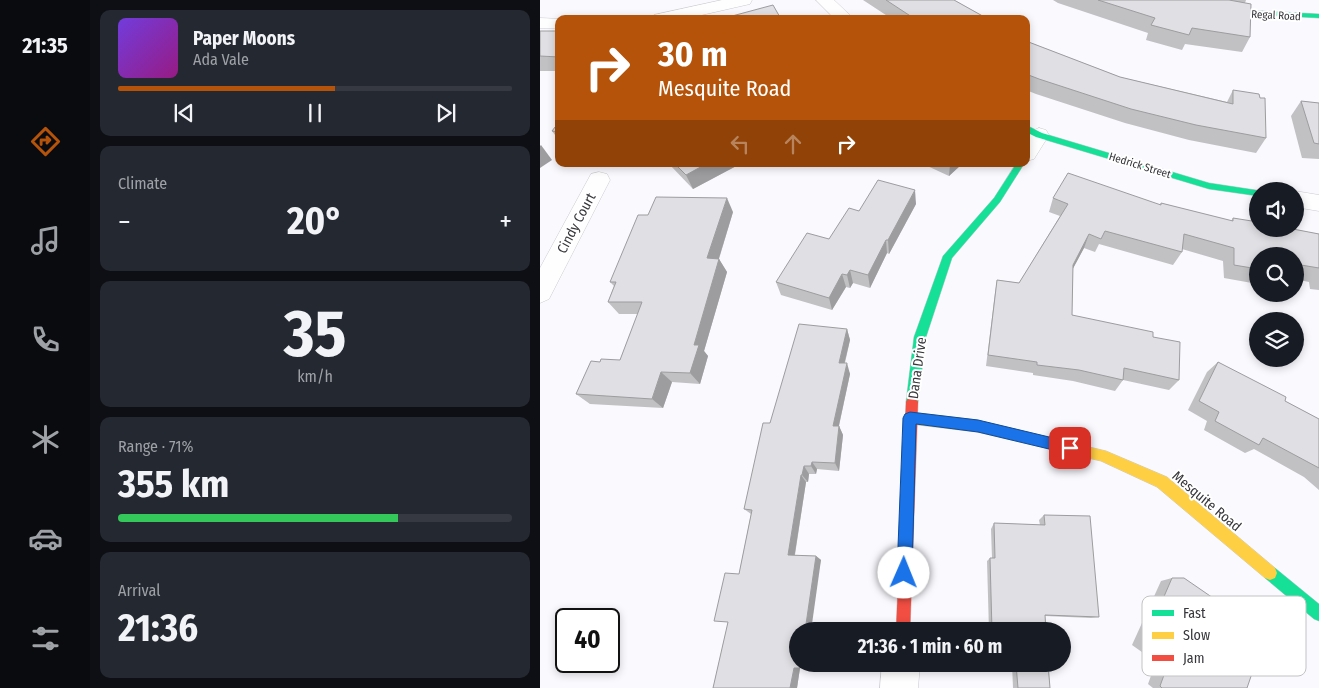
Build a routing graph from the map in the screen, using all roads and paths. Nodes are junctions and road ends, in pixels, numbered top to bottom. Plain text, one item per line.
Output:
1 (744, 0) edge
2 (824, 0) edge
3 (1174, 0) edge
4 (678, 15) edge
5 (841, 15) edge
6 (1319, 16) edge
7 (540, 22) edge
8 (555, 23) edge
9 (1032, 132) edge
10 (1018, 167) edge
11 (599, 180) dead end
12 (1249, 192) edge
13 (1304, 200) edge
14 (1319, 203) edge
15 (540, 292) edge
16 (910, 418) junction
17 (1298, 596) edge
18 (1306, 603) edge
19 (1319, 614) edge
20 (903, 622) edge
21 (900, 672) edge
22 (899, 688) edge

1 - 4 street
2 - 5 street
3 - 6 street, Regal Road
7 - 8 street
9 - 12 street, Hedrick Street
10 - 16 street, Dana Drive
11 - 15 street, Cindy Court
13 - 14 street
16 - 17 street, Mesquite Road
16 - 20 street, Dana Drive
18 - 19 street, Mesquite Road
21 - 22 street

